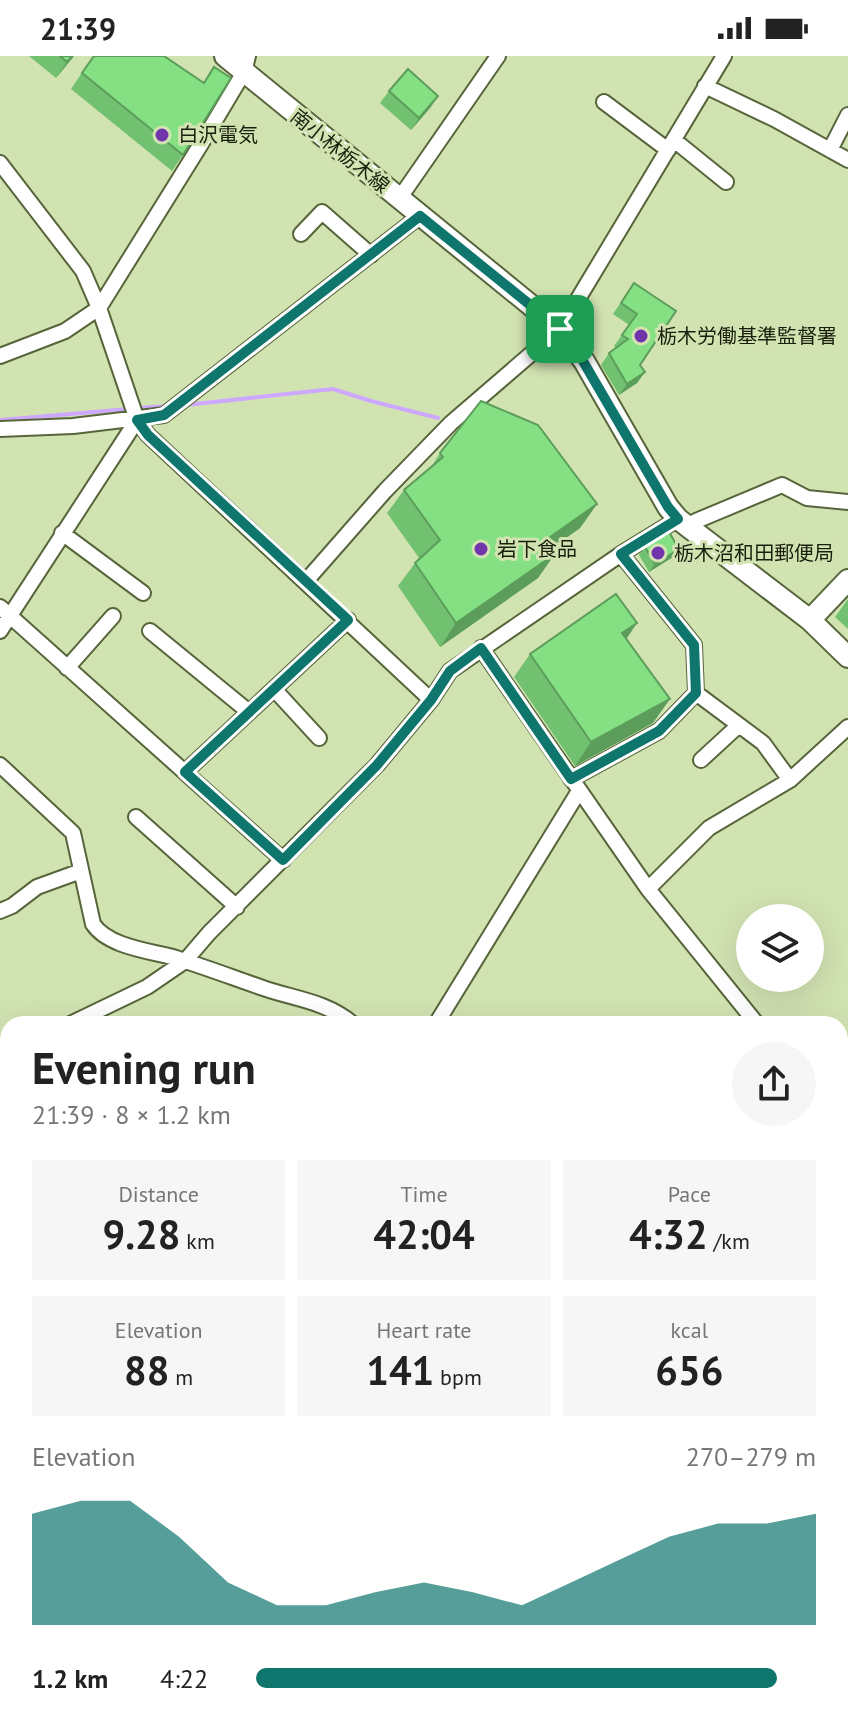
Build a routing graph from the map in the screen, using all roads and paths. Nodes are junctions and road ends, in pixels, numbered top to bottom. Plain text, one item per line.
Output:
1 (225, 56) edge
2 (498, 56) edge
3 (724, 56) edge
4 (246, 64) edge
5 (705, 86) junction
6 (604, 102) dead end
7 (848, 115) edge
8 (671, 145) junction
9 (830, 150) junction
10 (848, 160) edge
11 (0, 164) edge
12 (726, 182) dead end
13 (399, 199) junction
14 (420, 216) junction
15 (301, 234) dead end
16 (371, 255) junction
17 (99, 308) junction
18 (560, 329) junction
19 (0, 356) edge
20 (137, 420) junction
21 (0, 429) edge
22 (848, 502) edge
23 (684, 524) junction
24 (62, 533) junction
25 (621, 554) junction
26 (848, 580) edge
27 (306, 581) junction
28 (143, 593) dead end
29 (5, 612) edge
30 (113, 616) dead end
31 (348, 620) junction
32 (810, 620) junction
33 (0, 631) edge
34 (150, 631) dead end
35 (481, 648) junction
36 (848, 657) edge
37 (67, 668) junction
38 (274, 689) junction
39 (696, 693) junction
40 (431, 700) junction
41 (249, 712) junction
42 (739, 725) junction
43 (848, 727) edge
44 (319, 738) dead end
45 (701, 760) dead end
46 (0, 765) edge
47 (185, 772) junction
48 (790, 780) junction
49 (575, 785) junction
50 (136, 817) dead end
51 (283, 860) junction
52 (81, 871) junction
53 (648, 889) junction
54 (237, 907) junction
55 (0, 911) edge
56 (185, 961) junction
57 (89, 1016) edge
58 (344, 1016) edge
59 (441, 1016) edge
60 (751, 1016) edge

1 - 4 main road, 南小林栃木線
2 - 13 street
3 - 5 street
4 - 13 main road, 南小林栃木線
4 - 17 street
5 - 8 street
5 - 9 street
6 - 8 street
7 - 9 street
8 - 12 street
8 - 18 street
9 - 10 street
11 - 17 street
13 - 14 main road, 南小林栃木線
14 - 16 street
14 - 18 main road, 南小林栃木線
15 - 16 street
16 - 20 street
17 - 19 street
17 - 20 street
18 - 23 main road, 南小林栃木線
18 - 27 street
20 - 21 street
20 - 24 street
20 - 27 street
22 - 23 street
23 - 25 street
23 - 32 main road, 南小林栃木線
24 - 28 street
24 - 29 street
25 - 35 street
25 - 39 street
26 - 32 main road
27 - 31 street
29 - 33 street
29 - 37 street
30 - 37 street
31 - 38 street
31 - 40 street
32 - 36 main road, 南小林栃木線
34 - 41 street
35 - 40 street
35 - 49 street
37 - 47 street
38 - 41 street
38 - 44 street
39 - 42 street
39 - 49 street
40 - 51 street
41 - 47 street
42 - 45 street
42 - 48 street
43 - 48 street
46 - 52 street
47 - 51 street
48 - 53 street
49 - 53 street
49 - 59 street
50 - 54 street
51 - 54 street
52 - 55 street
52 - 56 street
53 - 60 street
54 - 56 street
56 - 57 street
56 - 58 street

